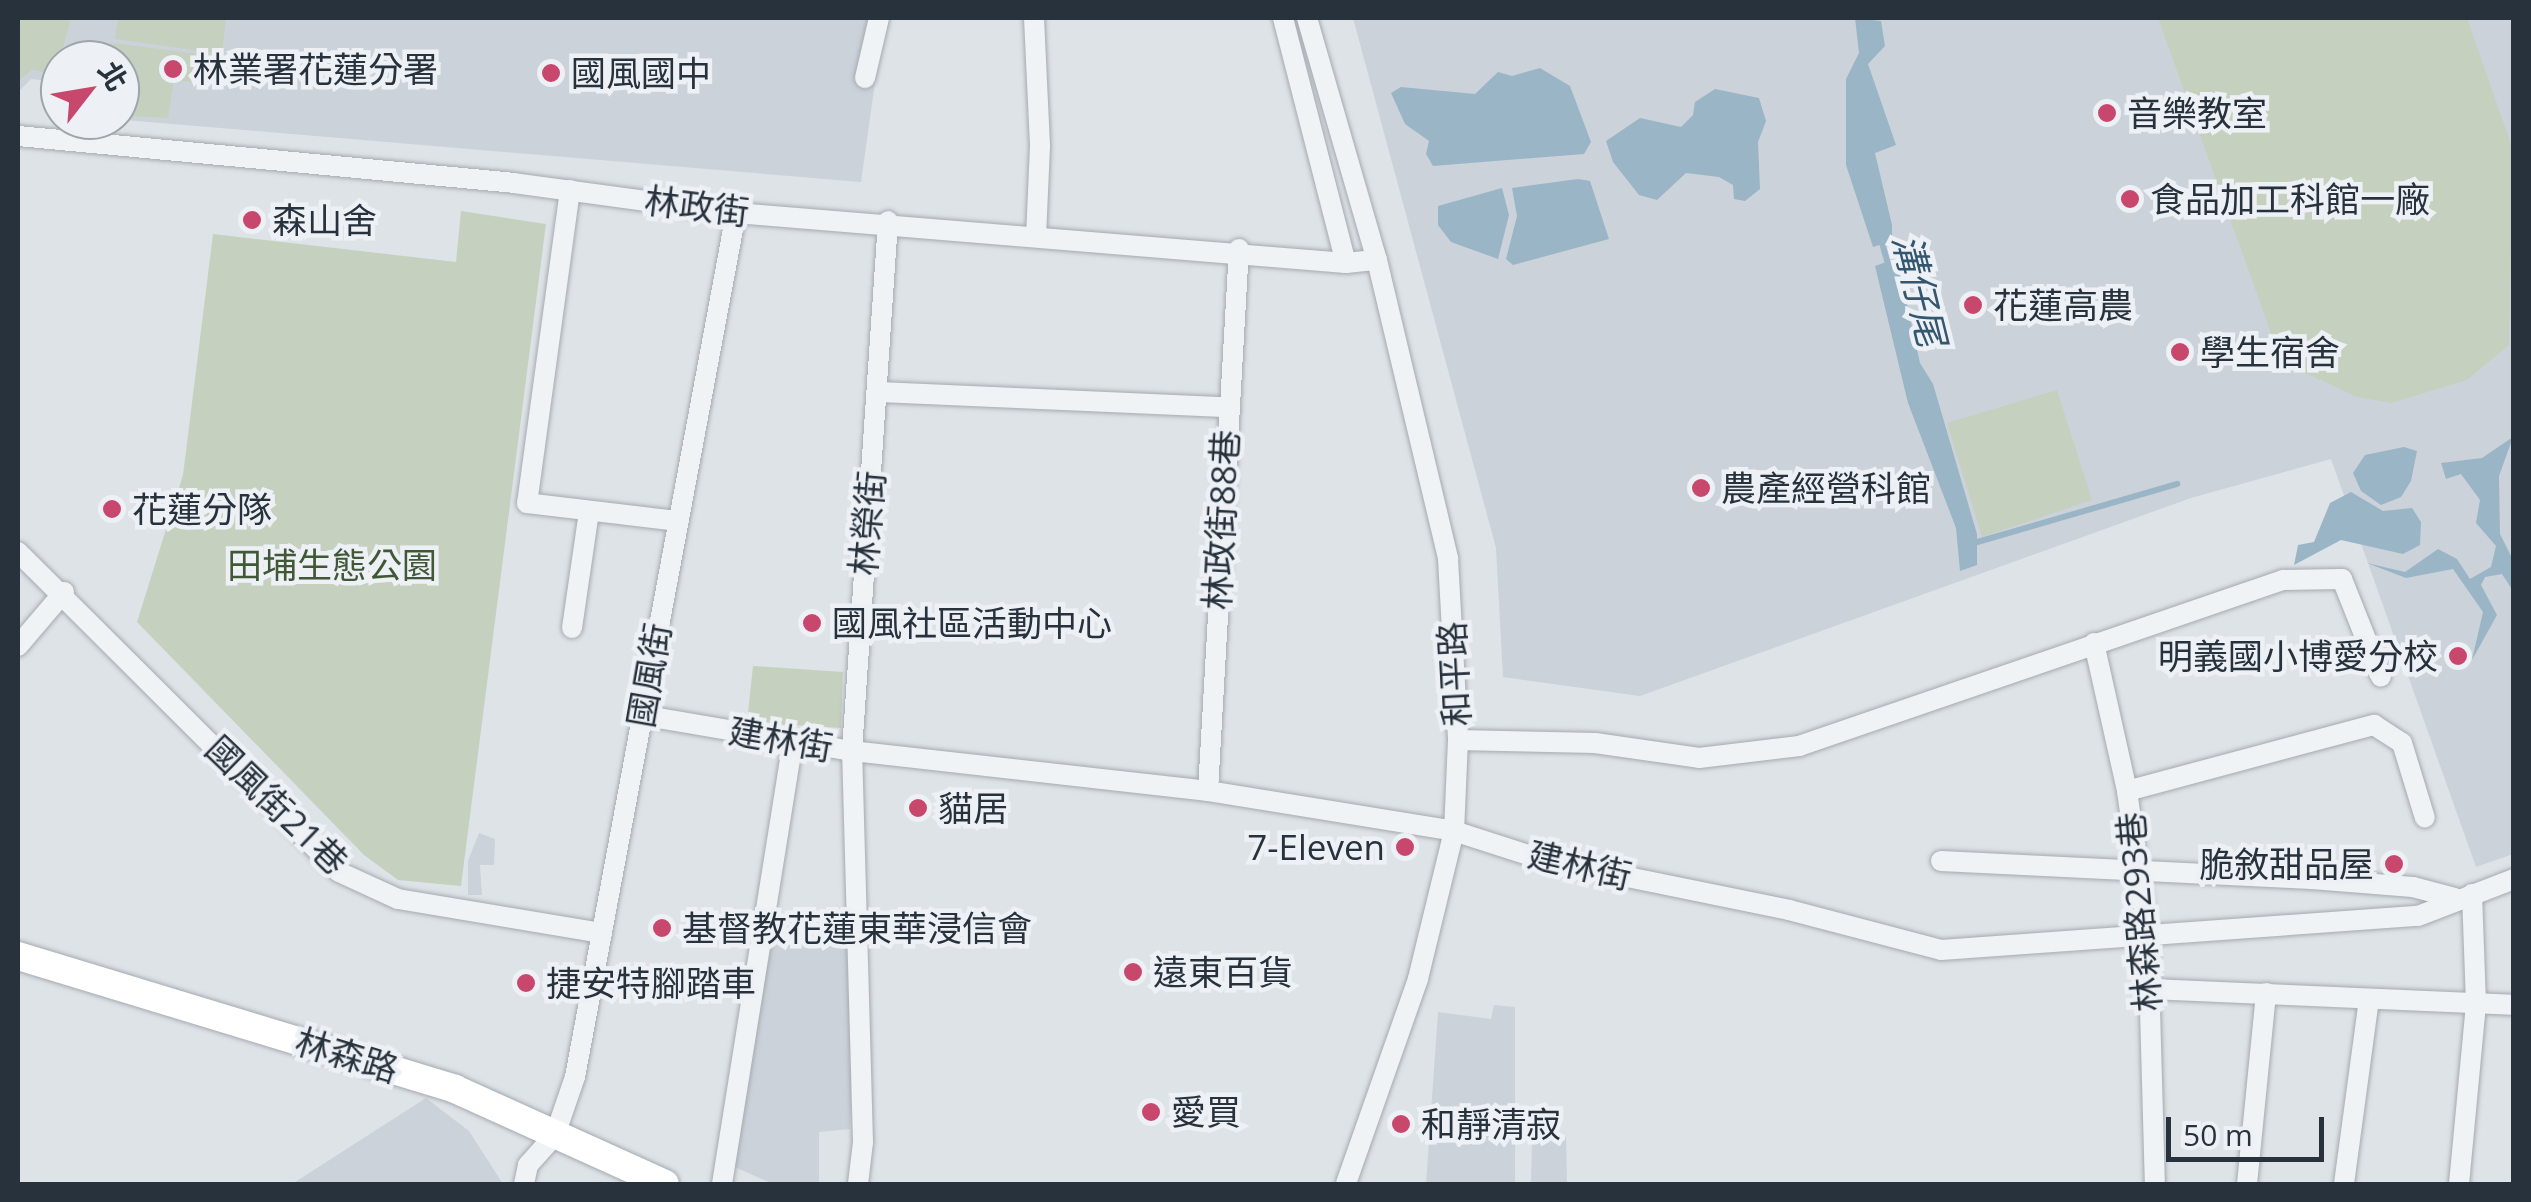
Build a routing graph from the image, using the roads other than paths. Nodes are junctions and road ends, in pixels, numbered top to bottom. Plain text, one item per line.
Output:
1 (879, 18) edge
2 (1034, 18) edge
3 (1283, 18) edge
4 (1306, 18) edge
5 (865, 78) dead end
6 (18, 136) edge
7 (570, 190) junction
8 (736, 212) junction
9 (888, 221) junction
10 (1036, 236) junction
11 (1238, 249) junction
12 (1377, 260) junction
13 (1346, 263) junction
14 (878, 392) junction
15 (1226, 407) junction
16 (589, 511) junction
17 (677, 522) junction
18 (18, 552) edge
19 (64, 592) junction
20 (572, 628) dead end
21 (2094, 643) junction
22 (18, 646) edge
23 (2380, 677) dead end
24 (641, 715) junction
25 (1458, 740) junction
26 (793, 741) junction
27 (852, 750) junction
28 (2127, 791) junction
29 (1208, 792) junction
30 (2425, 818) dead end
31 (1454, 831) junction
32 (1941, 862) dead end
33 (2140, 875) junction
34 (2514, 879) edge
35 (2463, 896) junction
36 (602, 933) junction
37 (2148, 938) junction
38 (18, 956) edge
39 (2148, 989) junction
40 (2266, 993) junction
41 (2369, 1000) junction
42 (2476, 1003) junction
43 (2514, 1005) edge
44 (555, 1134) junction
45 (635, 1178) edge
46 (524, 1184) edge
47 (665, 1184) edge
48 (722, 1184) edge
49 (858, 1184) edge
50 (1346, 1184) edge
51 (2155, 1184) edge
52 (2247, 1184) edge
53 (2344, 1184) edge
54 (2459, 1184) edge

1 - 5 street
2 - 10 street
3 - 13 street
4 - 12 street, 和平路
6 - 7 street, 林政街
7 - 8 street, 林政街
7 - 16 street
8 - 9 street, 林政街
8 - 17 street, 國風街
9 - 10 street, 林政街
9 - 14 street, 林榮街
10 - 11 street, 林政街
11 - 13 street, 林政街
11 - 15 street, 林政街88巷
12 - 13 street, 林政街
12 - 25 street, 和平路
14 - 15 street
14 - 27 street, 林榮街
15 - 29 street, 林政街88巷
16 - 17 street
16 - 20 street
17 - 24 street, 國風街
18 - 19 street, 國風街21巷
19 - 22 street
19 - 36 street, 國風街21巷
21 - 23 street
21 - 25 street
21 - 28 street, 林森路293巷
24 - 26 street, 建林街
24 - 36 street, 國風街
25 - 31 street, 和平路
26 - 27 street, 建林街
26 - 48 street
27 - 29 street, 建林街
27 - 49 street, 林榮街
28 - 30 street
28 - 33 street, 林森路293巷
29 - 31 street, 建林街
31 - 37 street, 建林街
31 - 50 street, 和平路
32 - 33 street
33 - 35 street
33 - 37 street, 林森路293巷
34 - 35 street, 建林街
35 - 37 street, 建林街
35 - 42 street
36 - 44 street, 國風街
37 - 39 street, 林森路293巷
38 - 44 street, 林森路
39 - 40 street
39 - 51 street, 林森路293巷
40 - 41 street
40 - 52 street
41 - 42 street
41 - 53 street
42 - 43 street
42 - 54 street
44 - 45 street, 林森路
44 - 46 street, 國風街
45 - 47 street, 林森路

